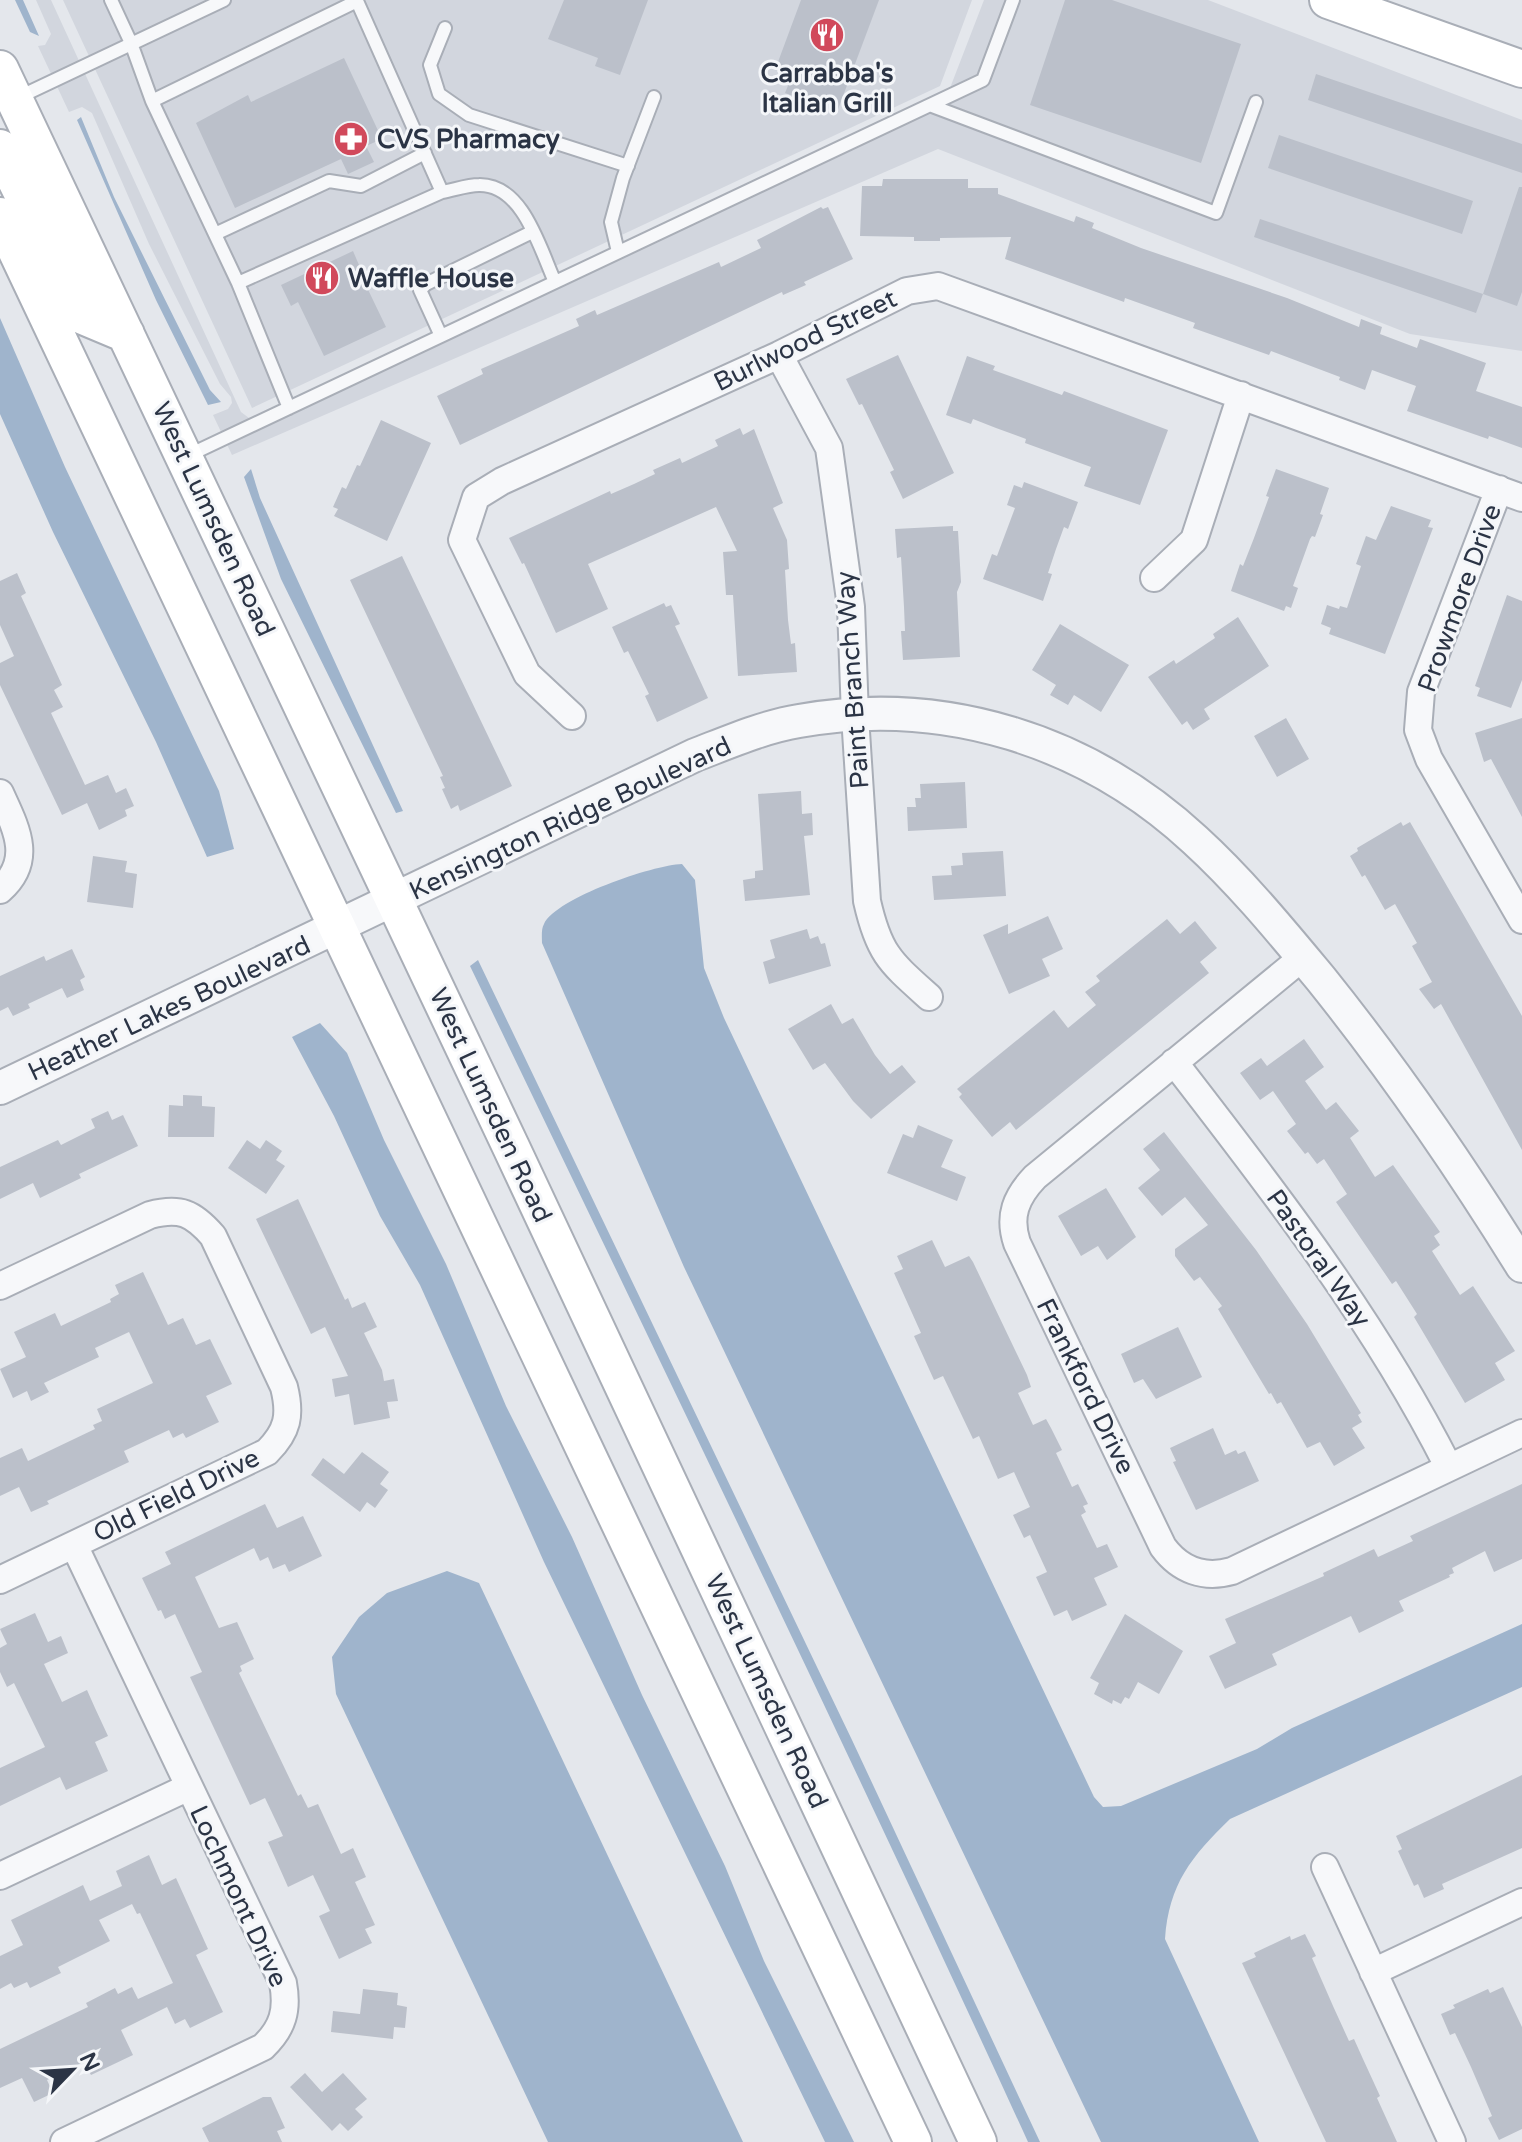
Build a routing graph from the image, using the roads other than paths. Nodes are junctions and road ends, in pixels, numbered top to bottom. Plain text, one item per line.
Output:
1 (111, 0) edge
2 (224, 0) edge
3 (357, 0) edge
4 (1013, 0) edge
5 (1328, 0) edge
6 (445, 28) dead end
7 (131, 43) junction
8 (1522, 69) edge
9 (7, 84) edge
10 (654, 97) dead end
11 (152, 101) junction
12 (1256, 102) dead end
13 (932, 106) junction
14 (0, 148) edge
15 (425, 153) junction
16 (628, 166) junction
17 (442, 192) junction
18 (0, 216) edge
19 (532, 232) junction
20 (215, 234) junction
21 (618, 252) junction
22 (555, 282) junction
23 (238, 283) junction
24 (126, 334) junction
25 (441, 336) junction
26 (779, 355) junction
27 (1241, 395) junction
28 (289, 408) junction
29 (184, 457) junction
30 (1511, 493) edge
31 (1154, 578) dead end
32 (572, 716) dead end
33 (855, 716) junction
34 (0, 793) edge
35 (0, 890) edge
36 (394, 900) junction
37 (1522, 920) edge
38 (337, 927) junction
39 (1303, 957) junction
40 (929, 997) dead end
41 (1174, 1062) junction
42 (0, 1088) edge
43 (1522, 1266) edge
44 (0, 1286) edge
45 (1522, 1433) edge
46 (1448, 1466) junction
47 (74, 1545) junction
48 (0, 1580) edge
49 (189, 1787) junction
50 (1325, 1867) dead end
51 (0, 1876) edge
52 (1522, 1902) edge
53 (1373, 1972) junction
54 (64, 2142) edge
55 (913, 2142) edge
56 (978, 2142) edge
57 (1452, 2142) edge

1 - 7 lane
2 - 7 lane
3 - 11 lane
3 - 15 lane
4 - 13 lane
5 - 8 main road
6 - 16 lane
7 - 9 lane
7 - 11 lane
9 - 24 main road, West Lumsden Road
10 - 16 lane
11 - 20 lane
12 - 13 lane
13 - 21 lane
14 - 24 main road
15 - 17 lane
15 - 20 lane
16 - 21 lane
17 - 19 lane
17 - 23 lane
18 - 38 main road
19 - 22 lane
19 - 25 lane
20 - 23 lane
21 - 22 lane
22 - 25 lane
23 - 28 lane
24 - 29 main road, West Lumsden Road
25 - 28 lane
26 - 27 street, Burlwood Street
26 - 32 street, Burlwood Street
26 - 33 street, Paint Branch Way
27 - 30 street, Burlwood Street
27 - 31 street
28 - 29 lane
29 - 36 main road, West Lumsden Road
30 - 37 street, Prowmore Drive
33 - 36 street, Kensington Ridge Boulevard
33 - 39 street, Kensington Ridge Boulevard
33 - 40 street, Paint Branch Way
34 - 35 street
36 - 38 street, Kensington Ridge Boulevard
36 - 56 main road, West Lumsden Road
38 - 42 street, Heather Lakes Boulevard
38 - 55 main road
39 - 41 street, Frankford Drive
39 - 43 street, Kensington Ridge Boulevard
41 - 46 street, Pastoral Way
41 - 46 street, Frankford Drive
44 - 47 street, Old Field Drive
45 - 46 street, Frankford Drive
47 - 48 street, Old Field Drive
47 - 49 street, Lochmont Drive
49 - 51 street
49 - 54 street, Lochmont Drive
50 - 53 street
52 - 53 street
53 - 57 street

